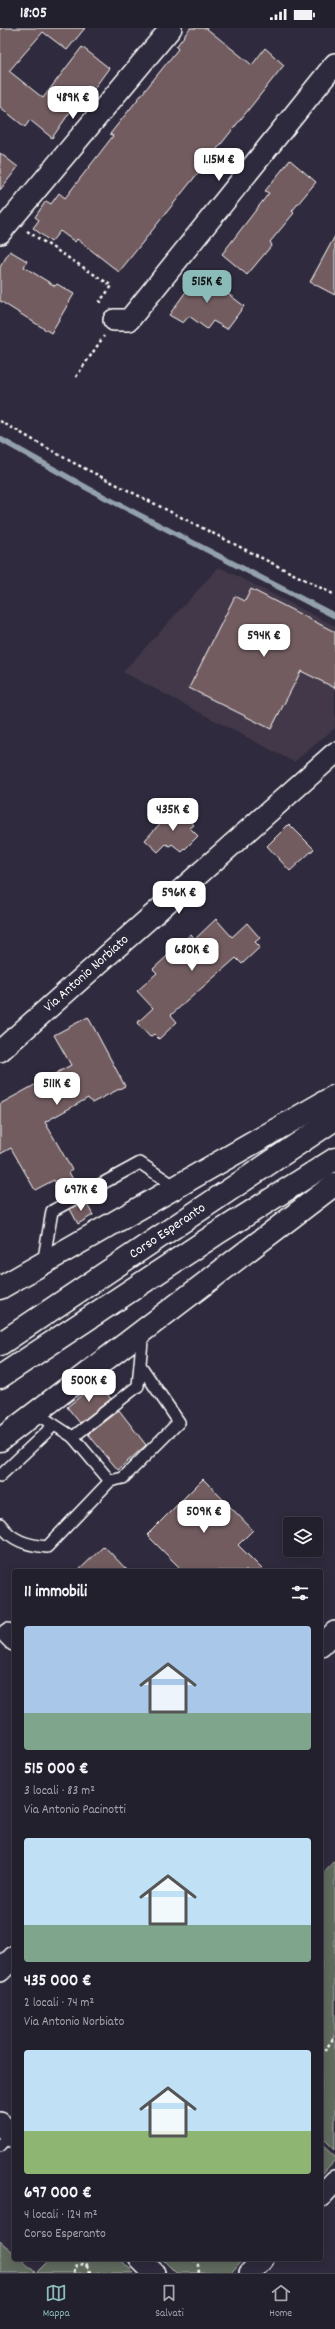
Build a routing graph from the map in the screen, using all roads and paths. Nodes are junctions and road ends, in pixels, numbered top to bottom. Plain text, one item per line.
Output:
1 (171, 28) edge
2 (335, 64) edge
3 (20, 227) dead end
4 (0, 233) edge
5 (100, 301) dead end
6 (114, 320) joint
7 (76, 378) dead end
8 (0, 421) edge
9 (335, 596) edge
10 (335, 753) edge
11 (0, 1051) edge
12 (335, 1096) edge
13 (335, 1119) edge
14 (335, 1159) edge
15 (335, 1184) edge
16 (176, 1187) junction
17 (42, 1264) junction
18 (0, 1288) edge
19 (144, 1329) junction
20 (0, 1344) edge
21 (140, 1365) junction
22 (0, 1377) edge
23 (36, 1412) junction
24 (54, 1425) junction
25 (72, 1437) junction
26 (0, 1440) edge
27 (0, 1476) edge
28 (110, 1481) junction
29 (0, 1524) edge
30 (335, 1632) edge
31 (323, 1644) edge
32 (12, 1959) edge
33 (0, 1971) edge
34 (335, 2036) edge
35 (323, 2053) edge
36 (335, 2181) edge
37 (323, 2194) edge
38 (89, 2261) edge
39 (142, 2261) edge
40 (195, 2261) edge
41 (261, 2261) edge
42 (86, 2266) junction
43 (74, 2273) edge
44 (90, 2273) edge
45 (154, 2273) edge
46 (199, 2273) edge
47 (250, 2273) edge

1 - 4 street
2 - 6 street
3 - 5 path
6 - 7 path
8 - 9 path
10 - 11 street, Via Antonio Norbiato
12 - 16 highway
13 - 20 highway, Corso Esperanto
14 - 22 highway, Corso Esperanto
15 - 19 highway
16 - 17 highway
16 - 17 lane
17 - 18 highway
19 - 21 lane
19 - 23 highway
21 - 25 lane
21 - 28 lane
23 - 24 lane
23 - 26 highway
24 - 25 lane
24 - 27 lane
25 - 28 lane
28 - 29 lane
30 - 31 street
32 - 33 street
34 - 35 path
36 - 37 street
38 - 42 path
39 - 45 street
40 - 46 path
41 - 47 street
42 - 43 path
42 - 44 path

